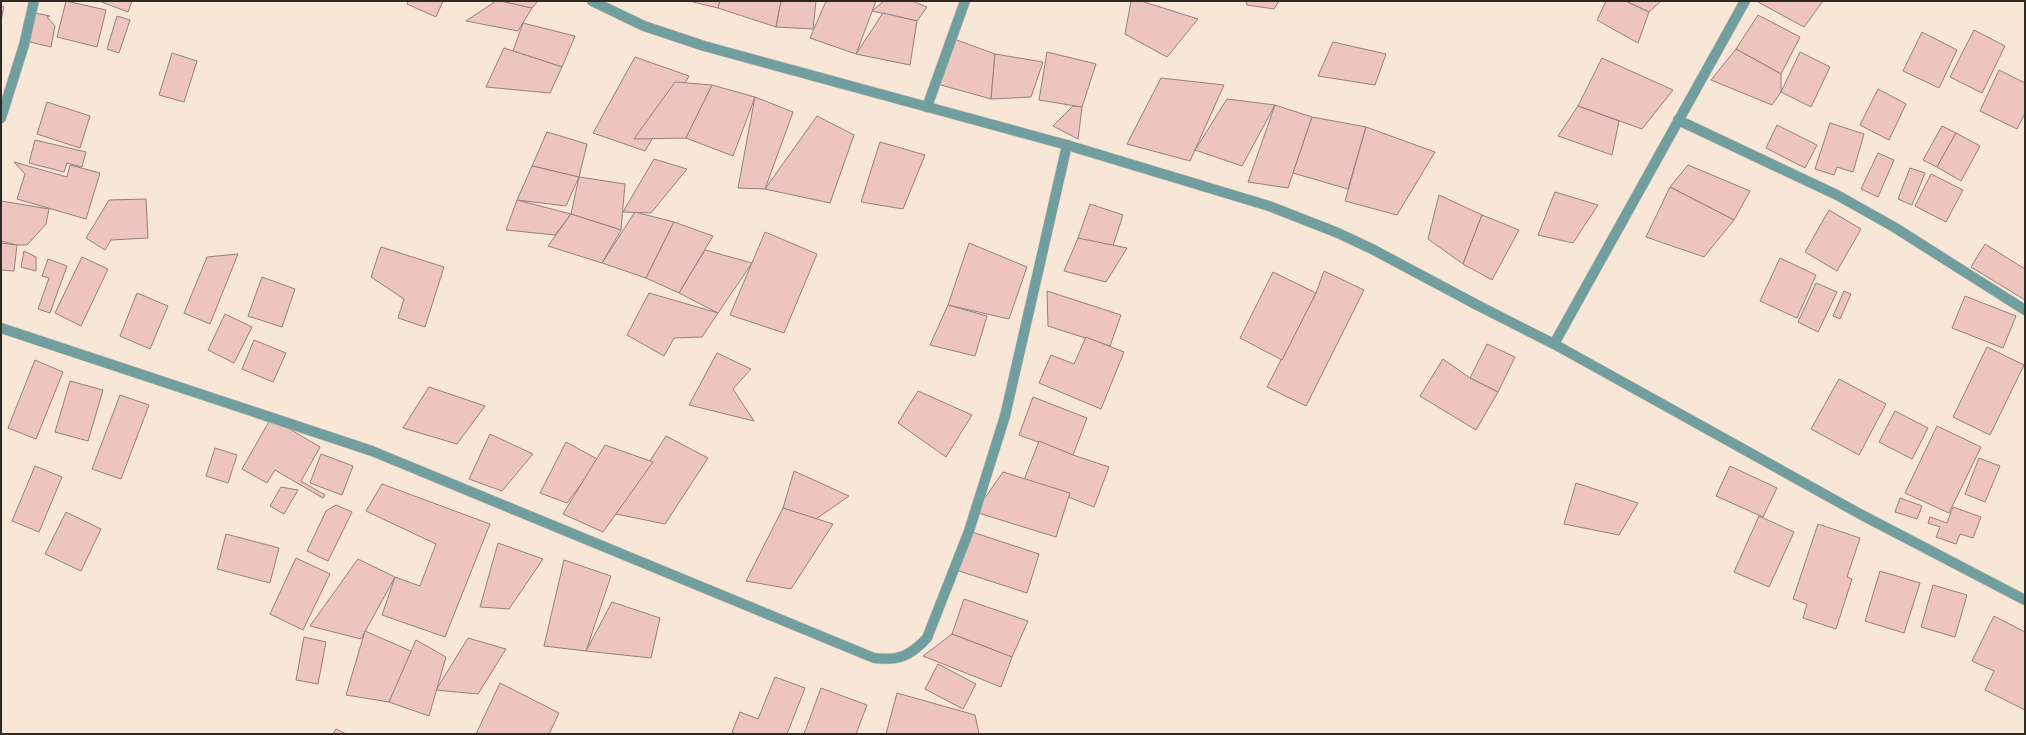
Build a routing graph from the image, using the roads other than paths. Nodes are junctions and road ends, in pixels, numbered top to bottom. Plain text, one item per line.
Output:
1 (34, 1) edge
2 (592, 1) edge
3 (964, 1) edge
4 (1745, 1) edge
5 (927, 107) junction
6 (1, 118) edge
7 (1678, 120) junction
8 (1067, 145) junction
9 (2025, 310) edge
10 (1, 328) edge
11 (1554, 344) junction
12 (2025, 600) edge

1 - 6 street
2 - 5 street
3 - 5 street
4 - 7 street
5 - 8 street
7 - 9 street
7 - 11 street
8 - 10 street
8 - 11 street
11 - 12 street

